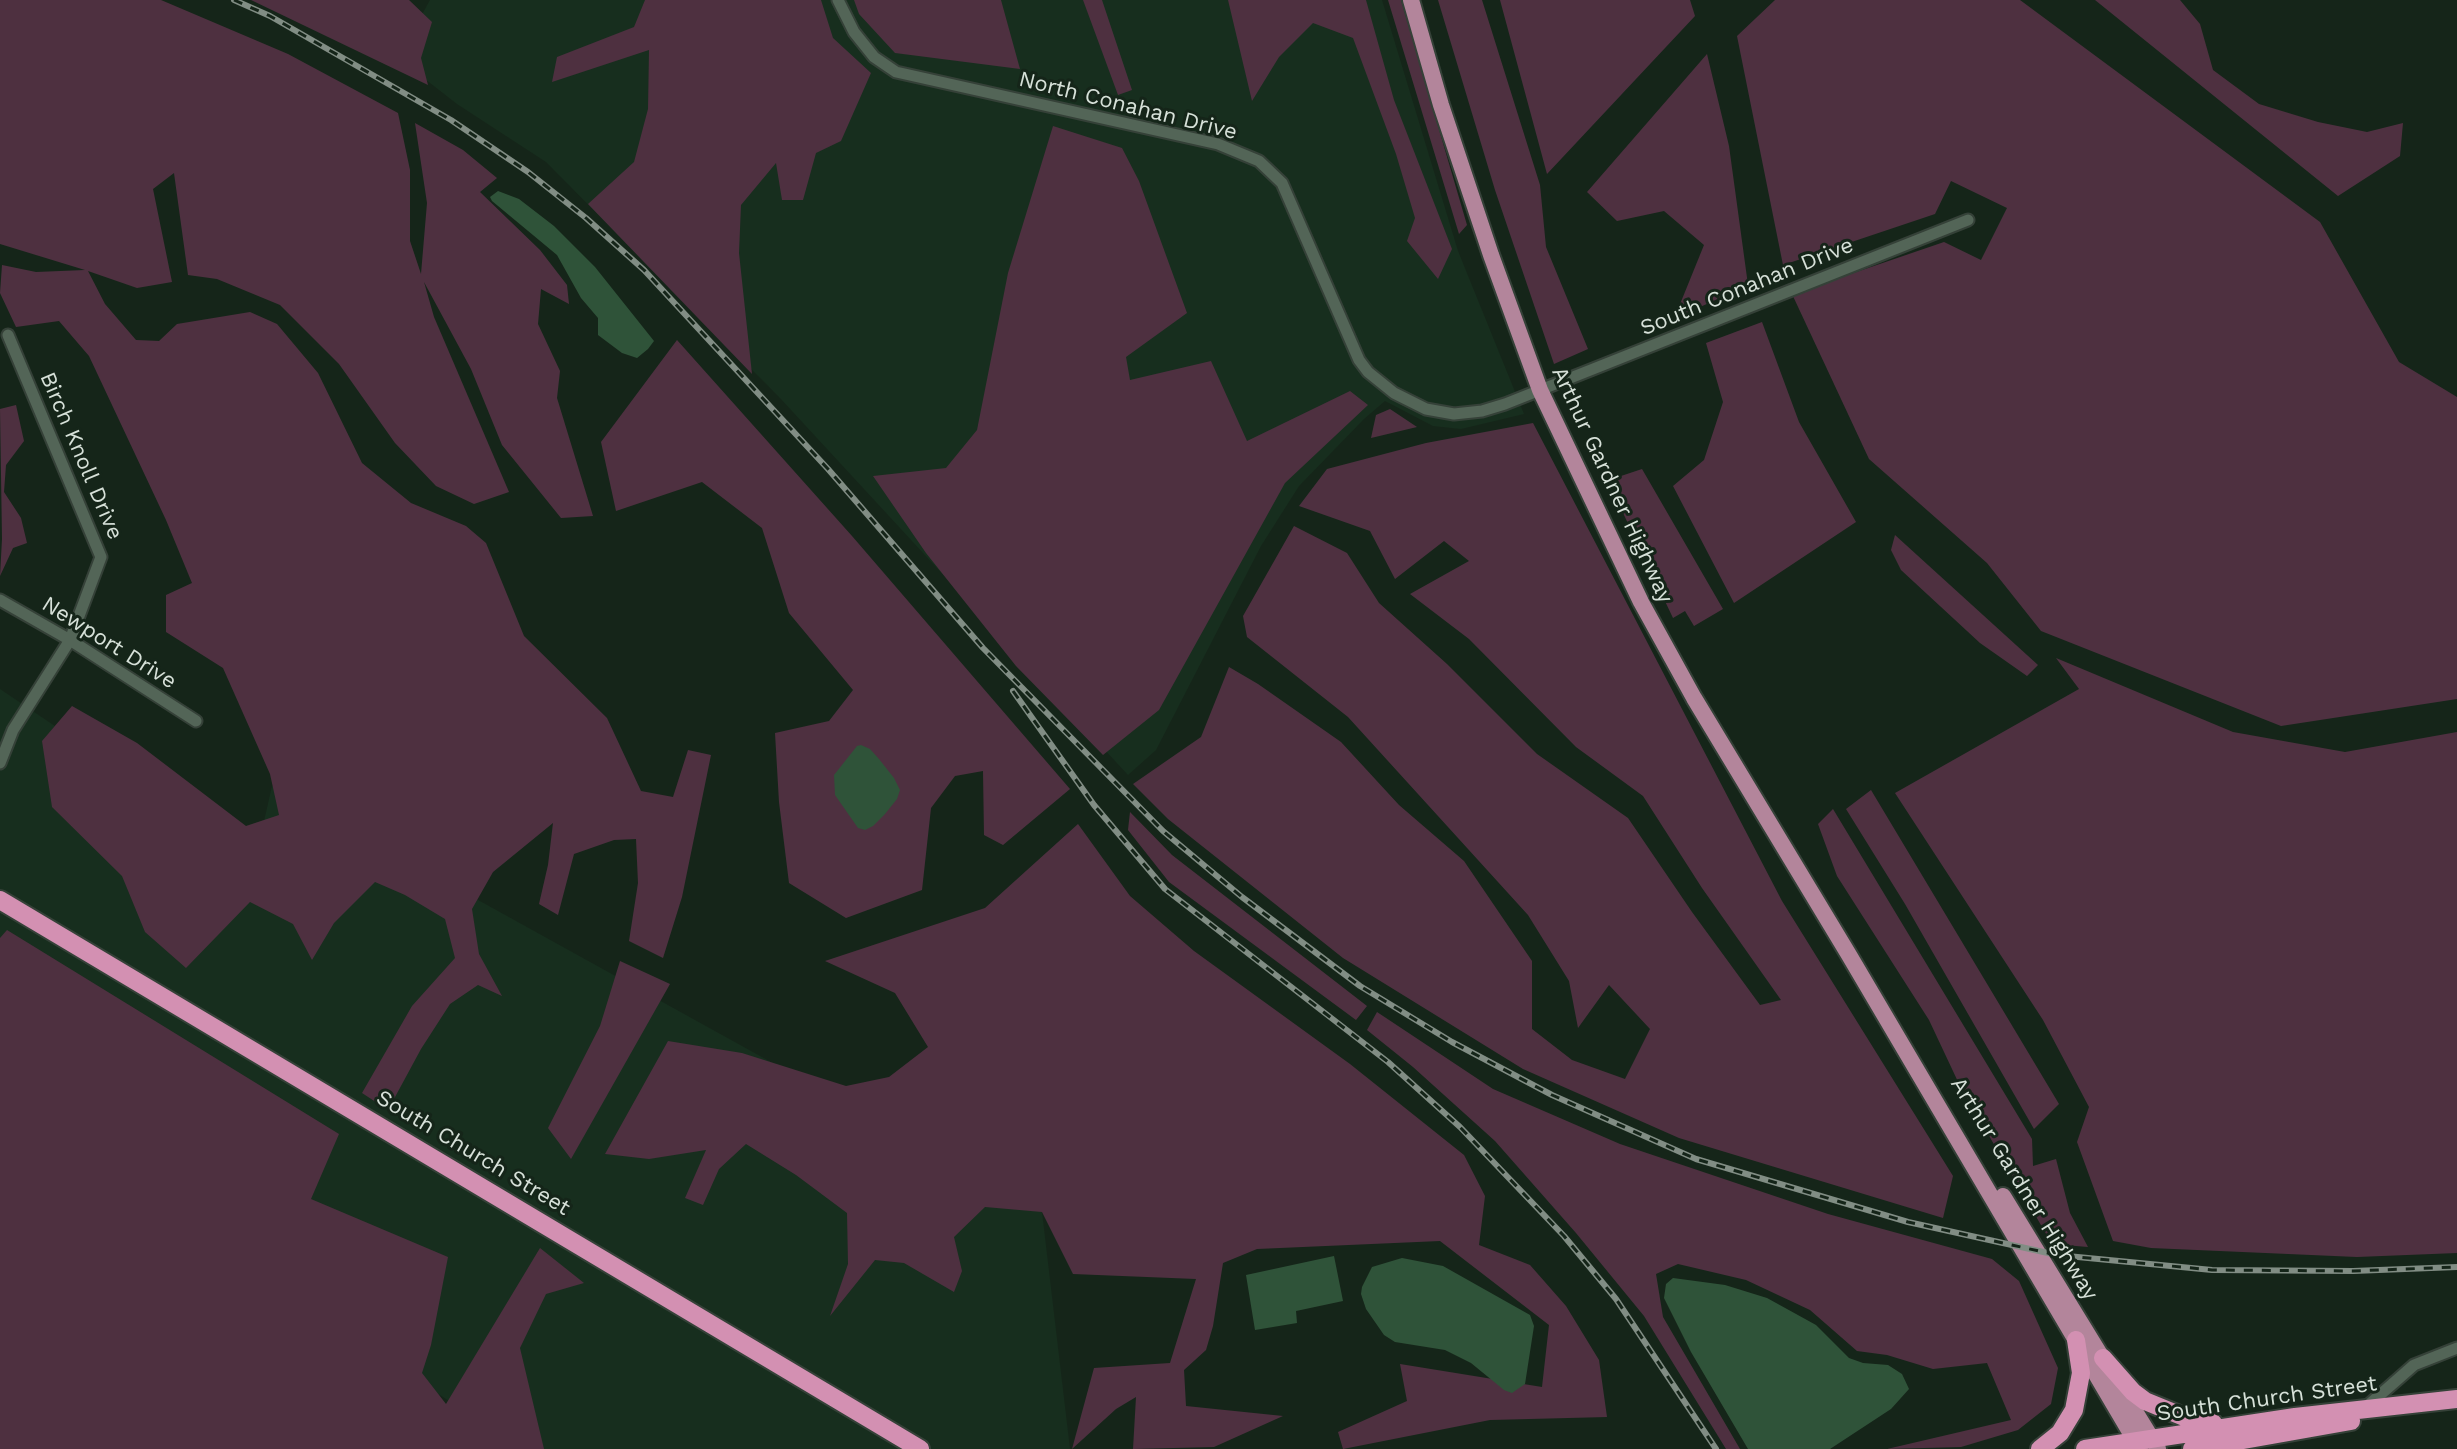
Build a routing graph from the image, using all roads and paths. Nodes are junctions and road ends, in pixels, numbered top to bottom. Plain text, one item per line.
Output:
1 (838, 0) edge
2 (1411, 0) edge
3 (1968, 220) dead end
4 (8, 335) dead end
5 (1540, 390) junction
6 (0, 600) edge
7 (70, 640) junction
8 (196, 721) dead end
9 (0, 763) edge
10 (0, 900) edge
11 (1849, 955) junction
12 (2076, 1340) junction
13 (2457, 1348) edge
14 (2103, 1358) junction
15 (2457, 1399) edge
16 (2364, 1409) junction
17 (2235, 1426) junction
18 (2299, 1432) junction
19 (2146, 1444) edge
20 (920, 1449) edge
21 (2040, 1449) edge
22 (2085, 1449) edge
23 (2192, 1449) edge
24 (2262, 1449) edge

1 - 5 street, North Conahan Drive
2 - 5 main road, Arthur Gardner Highway
3 - 5 street, South Conahan Drive
4 - 7 street, Birch Knoll Drive
5 - 11 main road, Arthur Gardner Highway
6 - 7 street, Newport Drive
7 - 8 street, Newport Drive
7 - 9 street, Birch Knoll Drive
10 - 20 highway, South Church Street
11 - 12 main road, Arthur Gardner Highway
11 - 14 main road, Arthur Gardner Highway
12 - 19 main road, Arthur Gardner Highway
12 - 21 highway
13 - 16 street
14 - 17 highway
14 - 19 main road, Arthur Gardner Highway
15 - 16 highway, South Church Street
15 - 18 highway, South Church Street
16 - 17 highway, South Church Street
17 - 19 highway, South Church Street
18 - 23 highway, South Church Street
18 - 24 highway
19 - 22 highway, South Church Street

